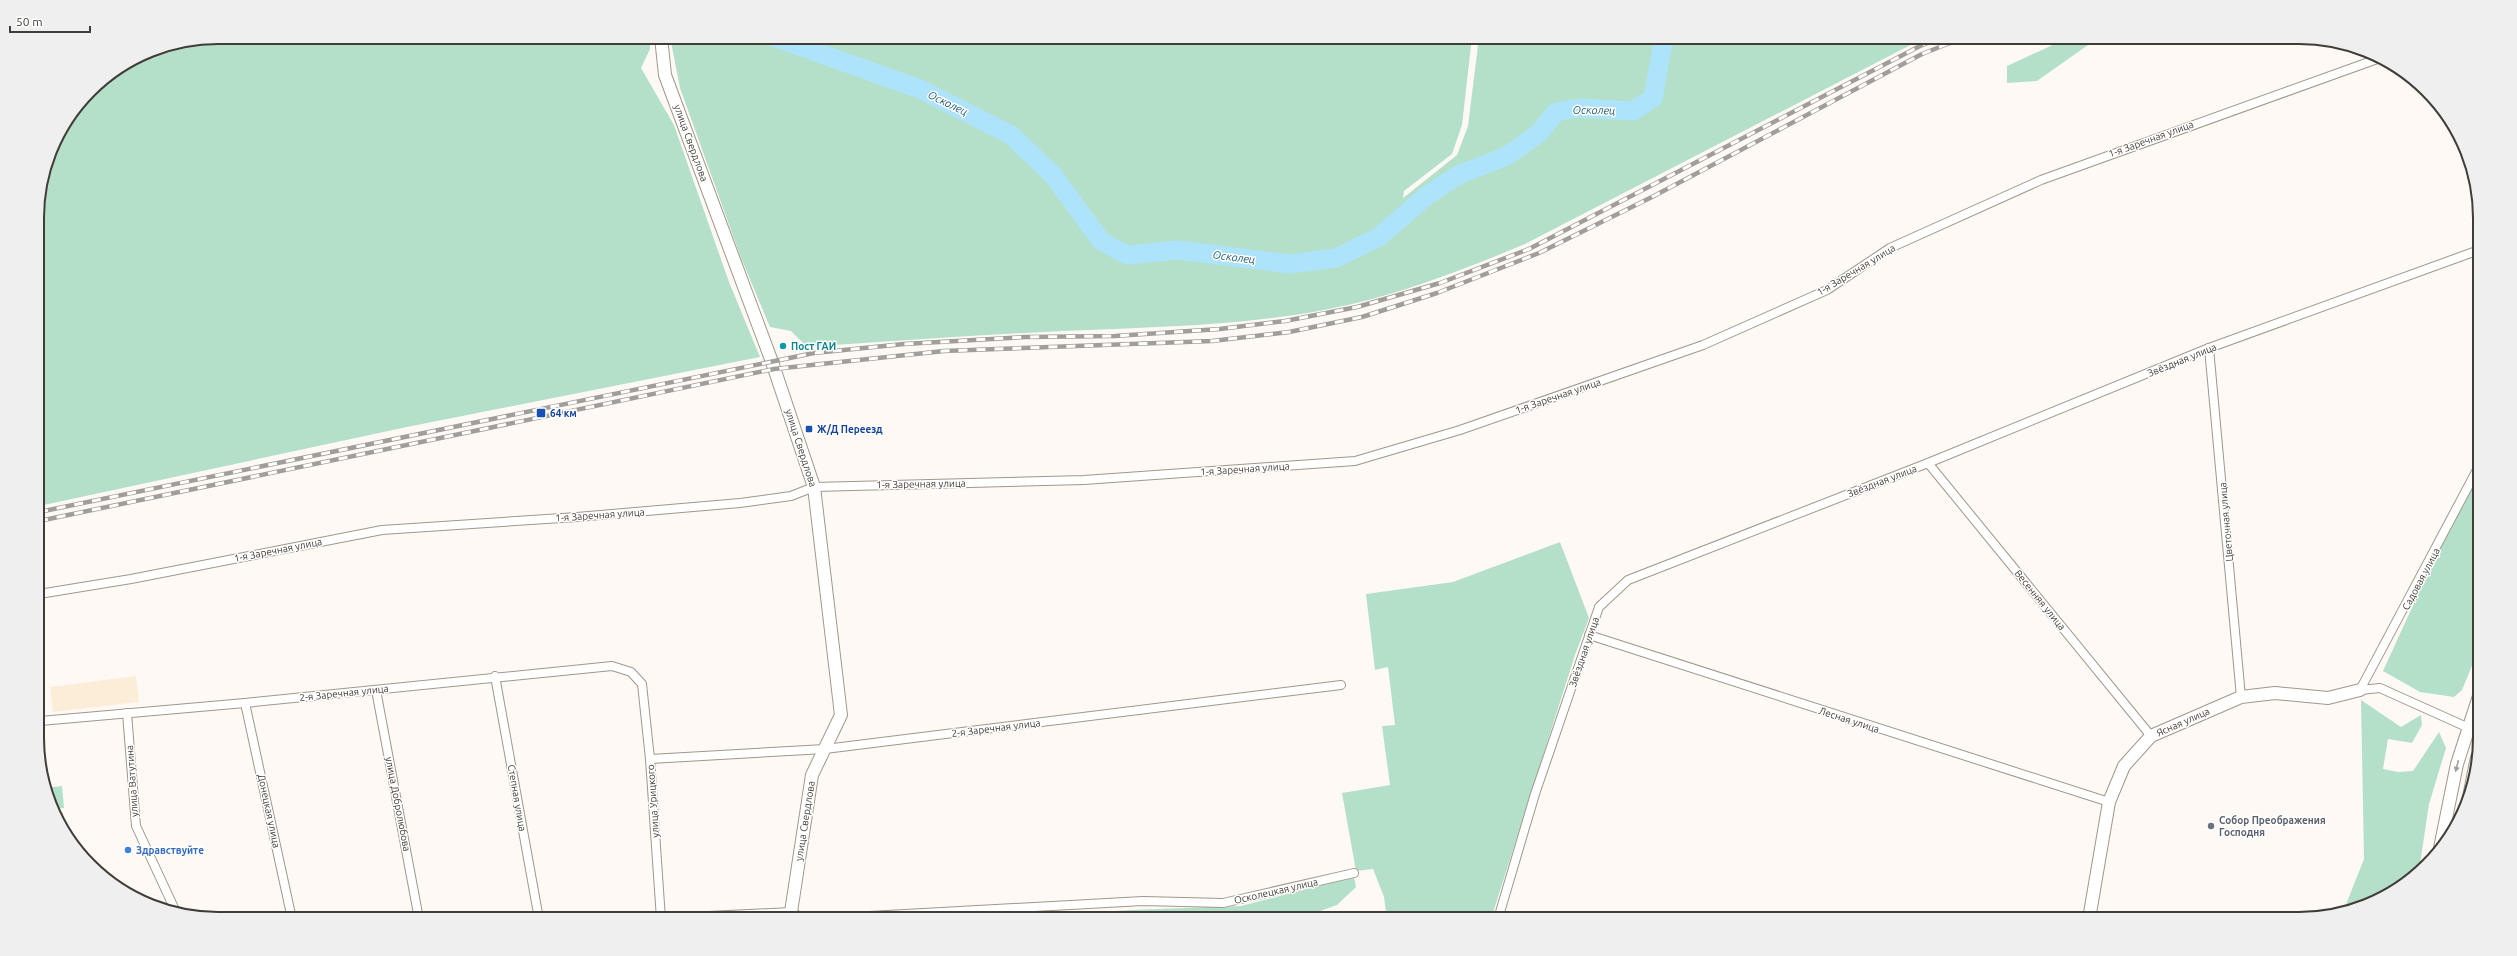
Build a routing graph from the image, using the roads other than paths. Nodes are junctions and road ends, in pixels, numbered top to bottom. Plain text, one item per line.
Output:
1 (662, 44) edge
2 (2373, 61) edge
3 (2473, 252) edge
4 (2209, 348) junction
5 (1928, 463) junction
6 (2473, 477) edge
7 (814, 487) junction
8 (44, 593) edge
9 (1589, 635) junction
10 (495, 676) junction
11 (642, 684) joint
12 (1341, 685) dead end
13 (376, 690) junction
14 (2360, 690) junction
15 (2241, 697) junction
16 (245, 703) junction
17 (127, 713) junction
18 (44, 721) edge
19 (2473, 731) edge
20 (2473, 733) edge
21 (2151, 736) junction
22 (825, 749) junction
23 (650, 760) junction
24 (2109, 802) junction
25 (2442, 837) edge
26 (1354, 873) dead end
27 (173, 906) edge
28 (290, 912) edge
29 (418, 912) edge
30 (538, 912) edge
31 (660, 912) edge
32 (792, 912) edge
33 (943, 912) edge
34 (1500, 912) edge
35 (2090, 912) edge

1 - 7 main road, улица Свердлова
2 - 7 street, 1-я Заречная улица
3 - 4 street, Звёздная улица
4 - 5 street, Звёздная улица
4 - 15 street, Цветочная улица
5 - 9 street, Звёздная улица
5 - 21 street, Весенняя улица
6 - 14 street, Садовая улица
7 - 8 street, 1-я Заречная улица
7 - 22 main road, улица Свердлова
9 - 24 street, Лесная улица
9 - 34 street, Звёздная улица
10 - 11 street, 2-я Заречная улица
10 - 13 street, 2-я Заречная улица
10 - 30 street, Степная улица
11 - 23 street, улица Урицкого
12 - 22 street, 2-я Заречная улица
13 - 16 street, 2-я Заречная улица
13 - 29 street, улица Добролюбова
14 - 15 main road, Ясная улица
14 - 19 street
15 - 21 main road, Ясная улица
16 - 17 street, 2-я Заречная улица
16 - 28 street, Донецкая улица
17 - 18 street, 2-я Заречная улица
17 - 27 street, улица Ватутина
20 -> 25 main road
21 - 24 main road, Ясная улица
22 - 23 street, 2-я Заречная улица
22 - 32 main road, улица Свердлова
23 - 31 street, улица Урицкого
24 - 35 main road, Ясная улица
26 - 33 street, Осколецкая улица

